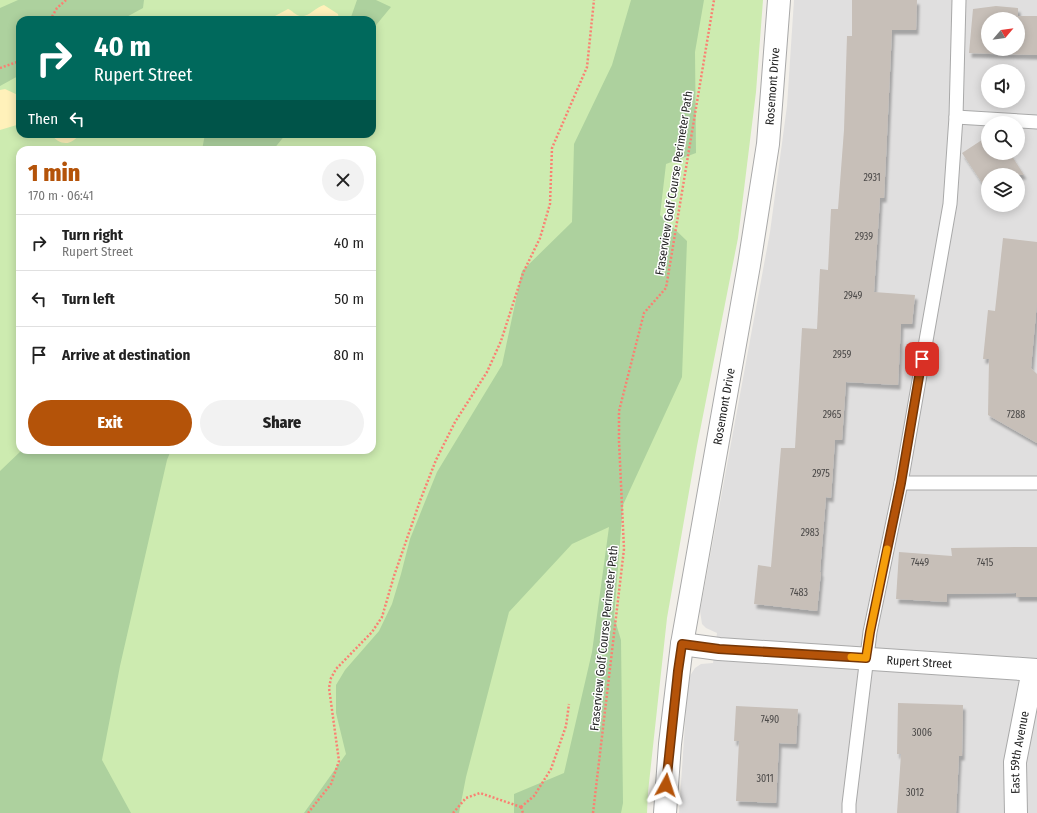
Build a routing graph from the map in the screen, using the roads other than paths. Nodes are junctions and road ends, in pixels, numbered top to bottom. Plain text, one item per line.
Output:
1 (779, 0) edge
2 (959, 0) edge
3 (956, 117) junction
4 (1037, 122) edge
5 (901, 483) junction
6 (1037, 484) edge
7 (682, 644) junction
8 (866, 658) junction
9 (1035, 670) edge
10 (665, 813) edge
11 (849, 813) edge
12 (1016, 813) edge

1 - 7 street, Rosemont Drive
2 - 3 lane
3 - 4 lane
3 - 5 lane
5 - 6 lane
5 - 8 lane
7 - 8 street, Rupert Street
7 - 10 street, Rosemont Drive
8 - 9 street, Rupert Street
8 - 11 lane
9 - 12 street, East 59th Avenue

